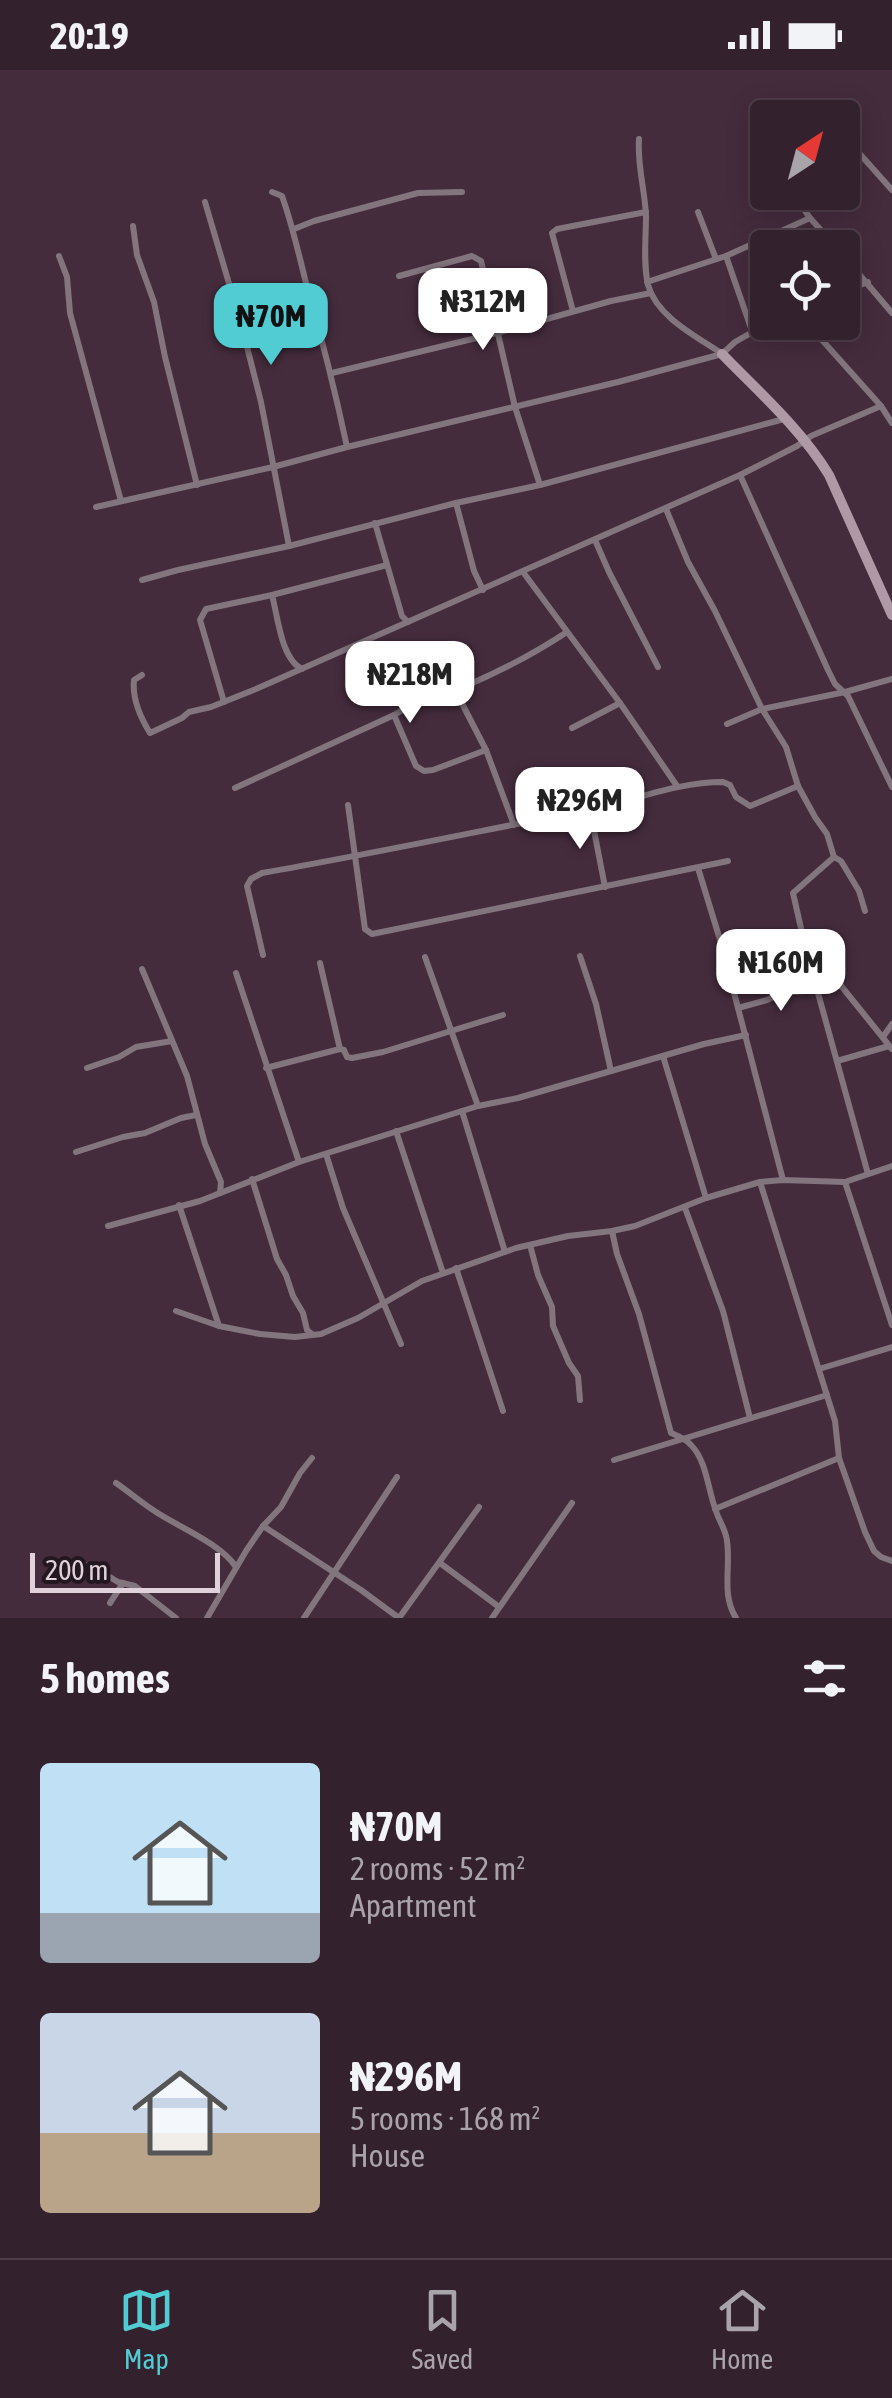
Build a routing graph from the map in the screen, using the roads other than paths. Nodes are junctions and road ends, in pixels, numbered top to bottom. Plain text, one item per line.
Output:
1 (639, 138) dead end
2 (860, 154) edge
3 (890, 174) edge
4 (890, 188) edge
5 (272, 192) dead end
6 (462, 192) dead end
7 (205, 202) dead end
8 (804, 210) edge
9 (646, 212) junction
10 (698, 212) dead end
11 (810, 218) junction
12 (134, 226) dead end
13 (294, 229) junction
14 (821, 230) edge
15 (59, 256) dead end
16 (726, 256) junction
17 (716, 259) junction
18 (860, 273) edge
19 (399, 276) dead end
20 (647, 282) junction
21 (868, 282) junction
22 (860, 285) edge
23 (651, 294) junction
24 (573, 311) junction
25 (892, 313) edge
26 (750, 325) edge
27 (750, 332) edge
28 (497, 333) junction
29 (822, 340) edge
30 (722, 354) junction
31 (332, 373) junction
32 (881, 406) junction
33 (515, 407) junction
34 (785, 419) junction
35 (892, 423) edge
36 (804, 441) junction
37 (347, 446) junction
38 (274, 467) junction
39 (740, 475) junction
40 (198, 485) junction
41 (540, 485) junction
42 (121, 501) junction
43 (456, 503) junction
44 (96, 507) dead end
45 (666, 508) junction
46 (375, 524) junction
47 (595, 540) junction
48 (289, 546) junction
49 (387, 564) junction
50 (522, 572) junction
51 (142, 580) dead end
52 (482, 590) junction
53 (272, 595) junction
54 (892, 615) edge
55 (408, 622) junction
56 (567, 632) junction
57 (658, 667) dead end
58 (302, 668) junction
59 (142, 675) dead end
60 (892, 679) edge
61 (456, 690) junction
62 (846, 692) junction
63 (224, 702) junction
64 (620, 703) junction
65 (762, 709) junction
66 (394, 715) junction
67 (727, 724) dead end
68 (572, 728) dead end
69 (486, 750) junction
70 (678, 786) junction
71 (798, 786) junction
72 (892, 787) edge
73 (235, 788) dead end
74 (348, 804) dead end
75 (590, 810) junction
76 (514, 824) junction
77 (356, 857) junction
78 (834, 857) junction
79 (728, 861) dead end
80 (698, 867) junction
81 (606, 888) junction
82 (865, 912) dead end
83 (805, 946) junction
84 (262, 955) dead end
85 (580, 956) dead end
86 (425, 957) dead end
87 (320, 962) dead end
88 (142, 970) dead end
89 (236, 973) dead end
90 (817, 990) junction
91 (738, 1008) junction
92 (503, 1015) dead end
93 (892, 1024) edge
94 (450, 1031) junction
95 (746, 1035) junction
96 (883, 1038) junction
97 (172, 1041) junction
98 (891, 1047) edge
99 (340, 1048) junction
100 (663, 1056) junction
101 (837, 1061) junction
102 (87, 1068) dead end
103 (266, 1068) junction
104 (611, 1071) junction
105 (478, 1106) junction
106 (462, 1111) junction
107 (196, 1115) junction
108 (396, 1131) junction
109 (76, 1152) dead end
110 (326, 1154) junction
111 (299, 1162) junction
112 (892, 1166) edge
113 (868, 1174) junction
114 (252, 1179) junction
115 (783, 1180) junction
116 (221, 1182) junction
117 (760, 1182) junction
118 (846, 1182) junction
119 (232, 1188) junction
120 (220, 1194) junction
121 (706, 1198) junction
122 (179, 1205) junction
123 (685, 1208) junction
124 (108, 1226) dead end
125 (612, 1232) junction
126 (530, 1245) junction
127 (505, 1252) junction
128 (456, 1268) junction
129 (442, 1273) junction
130 (384, 1302) junction
131 (176, 1311) dead end
132 (892, 1325) edge
133 (218, 1326) junction
134 (314, 1335) junction
135 (401, 1344) dead end
136 (892, 1347) edge
137 (820, 1369) junction
138 (827, 1394) junction
139 (580, 1400) dead end
140 (502, 1411) dead end
141 (750, 1418) junction
142 (683, 1438) junction
143 (312, 1458) dead end
144 (839, 1458) junction
145 (614, 1460) dead end
146 (397, 1478) dead end
147 (116, 1483) dead end
148 (572, 1503) dead end
149 (479, 1507) dead end
150 (715, 1509) junction
151 (263, 1526) junction
152 (892, 1560) edge
153 (440, 1563) junction
154 (62, 1567) dead end
155 (236, 1568) junction
156 (335, 1572) junction
157 (123, 1583) junction
158 (110, 1603) dead end
159 (500, 1607) junction
160 (176, 1618) edge
161 (207, 1618) edge
162 (304, 1618) edge
163 (399, 1618) edge
164 (492, 1618) edge
165 (736, 1618) edge

1 - 9 street
2 - 4 street
3 - 4 street
5 - 13 street
6 - 13 street
7 - 38 street
8 - 11 street
9 - 20 street
9 - 24 street
10 - 17 street
11 - 14 street
11 - 16 street
12 - 40 street
13 - 31 street
15 - 42 street
16 - 17 street
16 - 26 street
17 - 20 street
18 - 21 street
19 - 28 street
20 - 23 street
21 - 22 street
21 - 25 street
23 - 24 street
23 - 30 street
24 - 28 street
27 - 30 street
28 - 31 street
28 - 33 street
29 - 32 street
30 - 33 street
30 - 34 street
31 - 37 street
32 - 35 street
32 - 36 street
33 - 37 street
33 - 41 street
34 - 36 street
34 - 41 street
36 - 39 street
36 - 54 street
37 - 38 street
38 - 40 street
38 - 48 street
39 - 45 street
39 - 62 street
40 - 42 street
41 - 43 street
42 - 44 street
43 - 46 street
43 - 52 street
45 - 47 street
45 - 65 street
46 - 48 street
46 - 49 street
47 - 50 street
47 - 57 street
48 - 51 street
49 - 53 street
49 - 55 street
50 - 52 street
50 - 56 street
52 - 55 street
53 - 58 street
53 - 63 street
55 - 58 street
56 - 61 street
56 - 64 street
58 - 63 street
59 - 63 street
60 - 62 street
61 - 66 street
61 - 69 street
62 - 65 street
62 - 72 street
64 - 68 street
64 - 70 street
65 - 67 street
65 - 71 street
66 - 69 street
66 - 73 street
69 - 76 street
70 - 71 street
70 - 75 street
71 - 78 street
74 - 77 street
75 - 76 street
75 - 81 street
76 - 77 street
77 - 81 street
77 - 84 street
78 - 82 street
78 - 83 street
79 - 80 street
80 - 81 street
80 - 91 street
83 - 90 street
83 - 96 street
85 - 104 street
86 - 94 street
87 - 99 street
88 - 97 street
89 - 103 street
90 - 91 street
90 - 101 street
91 - 95 street
92 - 94 street
93 - 96 street
94 - 99 street
94 - 105 street
95 - 100 street
95 - 115 street
96 - 98 street
97 - 102 street
97 - 107 street
98 - 101 street
99 - 103 street
100 - 104 street
100 - 121 street
101 - 113 street
103 - 111 street
104 - 105 street
105 - 106 street
106 - 108 street
106 - 127 street
107 - 109 street
107 - 116 street
108 - 110 street
108 - 129 street
110 - 111 street
110 - 130 street
111 - 114 street
112 - 113 street
113 - 118 street
114 - 119 street
114 - 134 street
115 - 117 street
115 - 118 street
116 - 119 street
116 - 120 street
117 - 121 street
117 - 137 street
118 - 132 street
119 - 120 street
120 - 122 street
121 - 123 street
122 - 124 street
122 - 133 street
123 - 125 street
123 - 141 street
125 - 126 street
125 - 142 street
126 - 127 street
126 - 139 street
127 - 128 street
128 - 129 street
128 - 140 street
129 - 130 street
130 - 134 street
130 - 135 street
131 - 133 street
133 - 134 street
136 - 137 street
137 - 138 street
138 - 141 street
138 - 144 street
141 - 142 street
142 - 145 street
142 - 150 street
143 - 151 street
144 - 150 street
144 - 152 street
146 - 156 street
147 - 155 street
148 - 159 street
149 - 153 street
150 - 165 street
151 - 155 street
151 - 156 street
153 - 159 street
153 - 163 street
154 - 157 street
155 - 161 street
156 - 162 street
156 - 163 street
157 - 158 street
157 - 160 street
159 - 164 street

